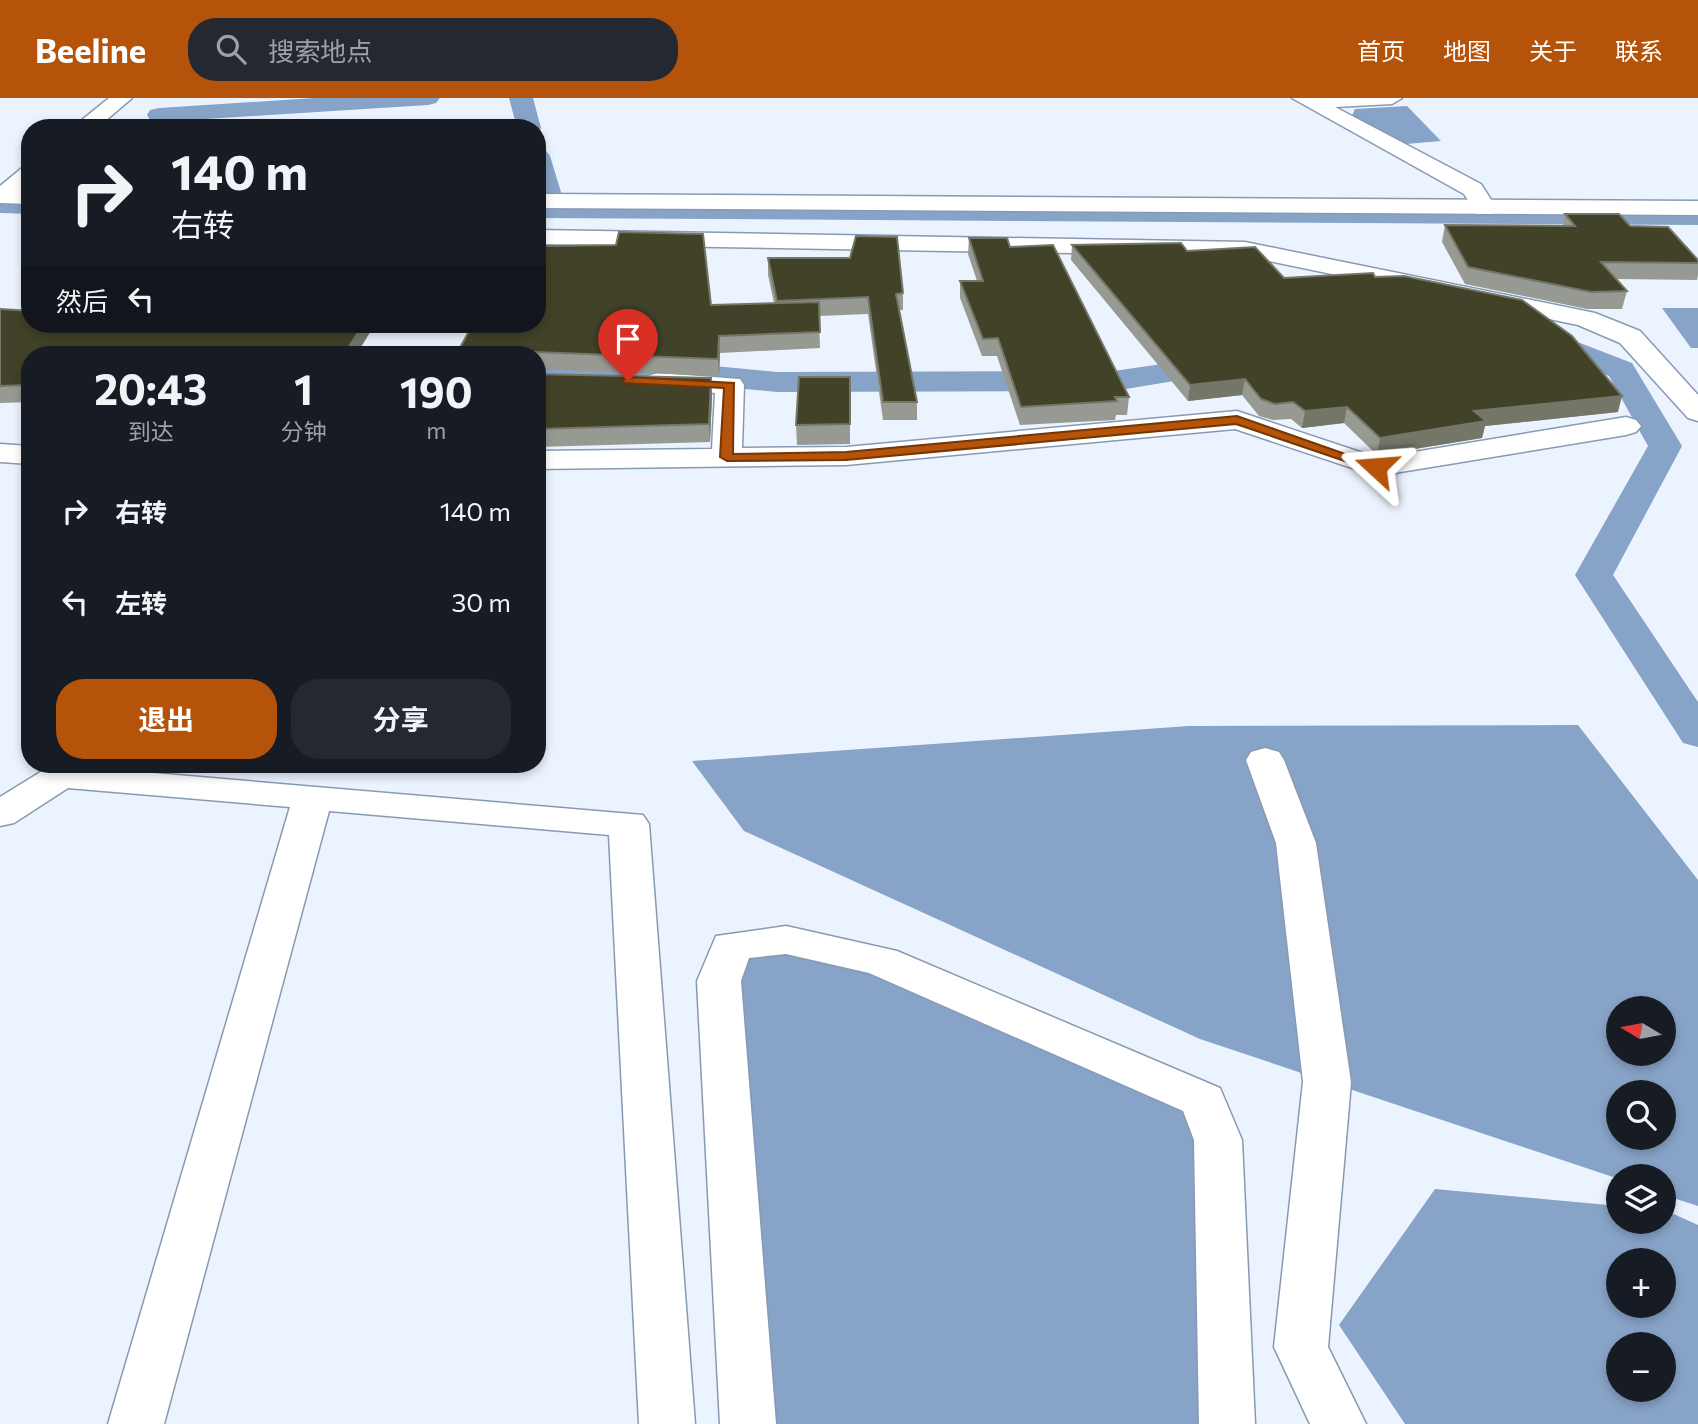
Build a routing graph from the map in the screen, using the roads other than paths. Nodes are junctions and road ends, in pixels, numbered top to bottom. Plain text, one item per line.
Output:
1 (122, 98) edge
2 (1392, 98) edge
3 (1305, 100) edge
4 (95, 119) edge
5 (21, 181) edge
6 (21, 198) edge
7 (1, 200) edge
8 (546, 201) edge
9 (21, 208) edge
10 (1698, 208) edge
11 (1485, 209) junction
12 (546, 237) edge
13 (633, 381) edge
14 (1698, 412) edge
15 (1626, 426) dead end
16 (0, 453) edge
17 (21, 454) edge
18 (727, 457) junction
19 (546, 460) edge
20 (1265, 760) dead end
21 (313, 797) junction
22 (0, 814) edge
23 (136, 1424) edge
24 (667, 1424) edge
25 (748, 1424) edge
26 (1227, 1424) edge
27 (1338, 1424) edge

1 - 4 street
2 - 3 street
3 - 11 street
5 - 7 street
6 - 7 street
7 - 9 street
8 - 11 street
10 - 11 street
12 - 14 street
13 - 18 street
15 - 18 street
16 - 17 street
18 - 19 street
20 - 27 street
21 - 22 street
21 - 23 street
21 - 24 street
25 - 26 street

